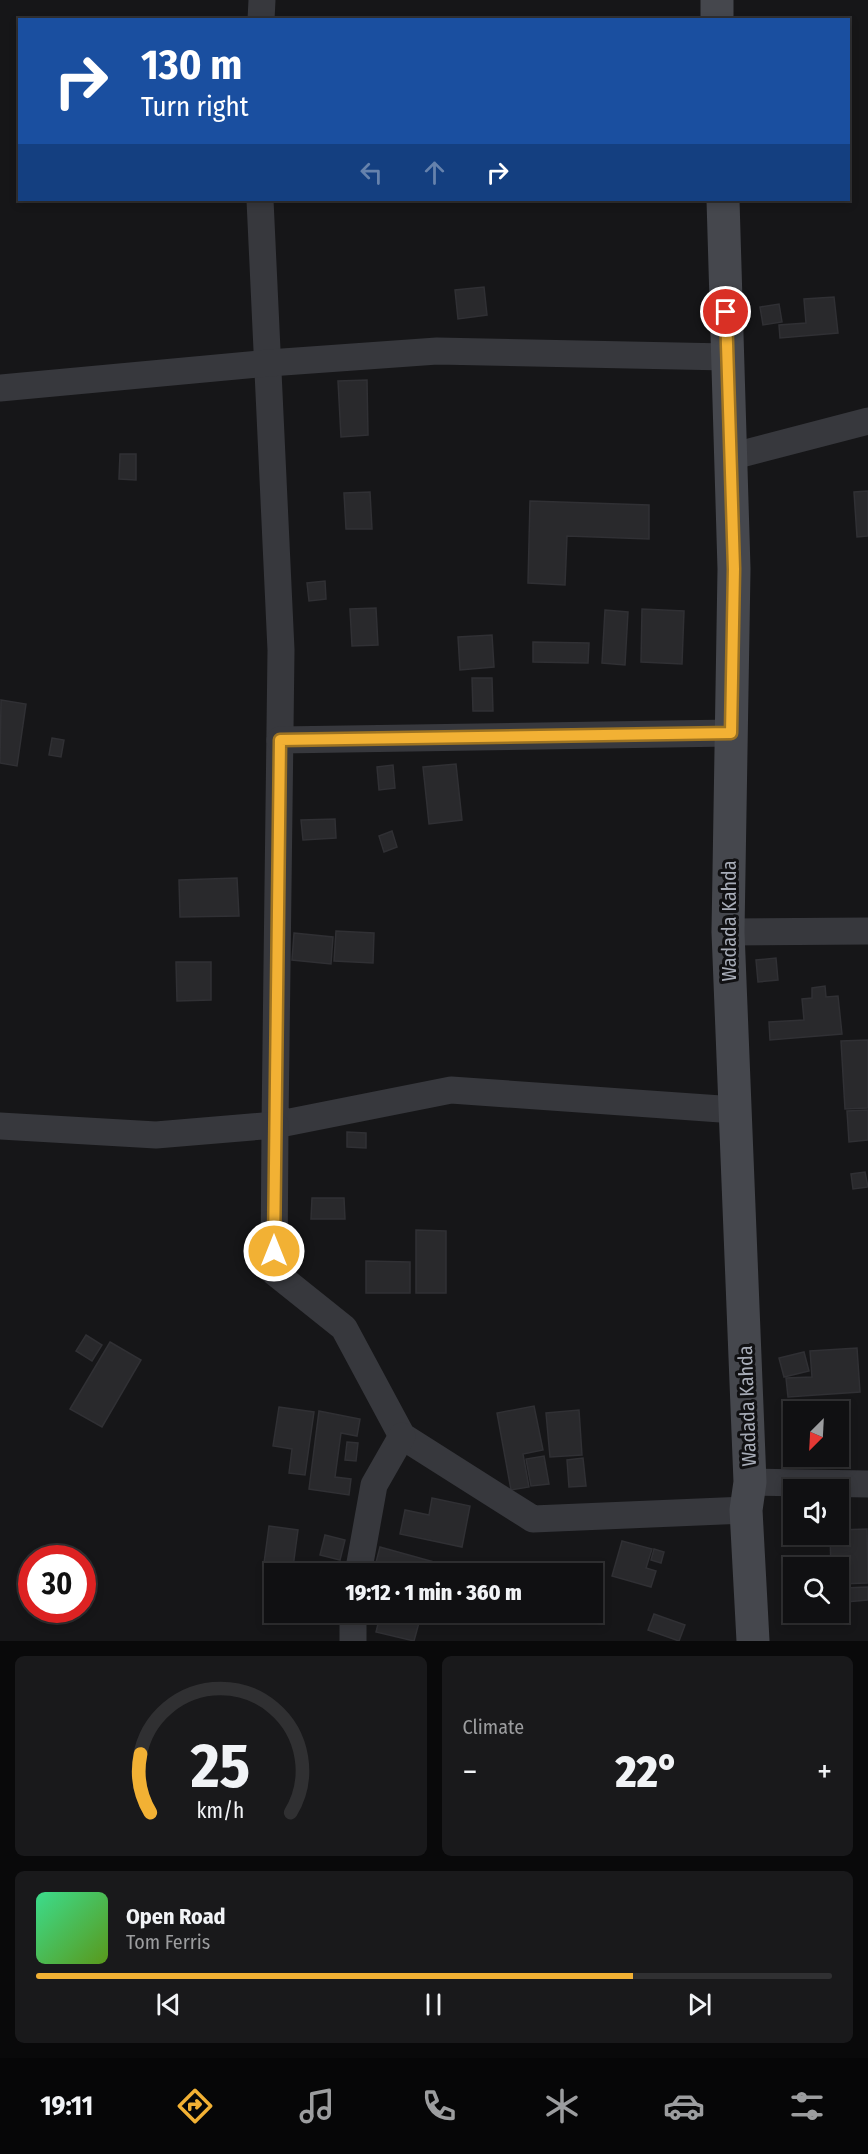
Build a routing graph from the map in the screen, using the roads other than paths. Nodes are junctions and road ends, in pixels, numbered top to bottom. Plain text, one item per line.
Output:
1 (262, 0) edge
2 (717, 0) edge
3 (261, 18) edge
4 (717, 18) edge
5 (260, 201) edge
6 (723, 201) edge
7 (727, 357) junction
8 (269, 363) junction
9 (0, 388) edge
10 (868, 421) edge
11 (730, 457) junction
12 (731, 733) junction
13 (280, 740) junction
14 (868, 931) edge
15 (728, 932) junction
16 (735, 1110) junction
17 (275, 1125) junction
18 (0, 1126) edge
19 (402, 1436) junction
20 (868, 1484) edge
21 (748, 1496) junction
22 (360, 1563) edge
23 (353, 1623) edge
24 (353, 1641) edge
25 (753, 1641) edge

1 - 3 street
2 - 4 main road
5 - 8 street
6 - 7 main road, Wadada Kahda
7 - 8 street
7 - 11 main road, Wadada Kahda
8 - 9 street
8 - 13 street
10 - 11 street
11 - 12 main road, Wadada Kahda
12 - 13 street
12 - 15 main road, Wadada Kahda
13 - 17 street
14 - 15 street
15 - 16 main road, Wadada Kahda
16 - 17 street
16 - 21 main road, Wadada Kahda
17 - 18 street
17 - 19 street
19 - 21 street
19 - 22 street
20 - 21 street
21 - 25 main road, Wadada Kahda
23 - 24 street

